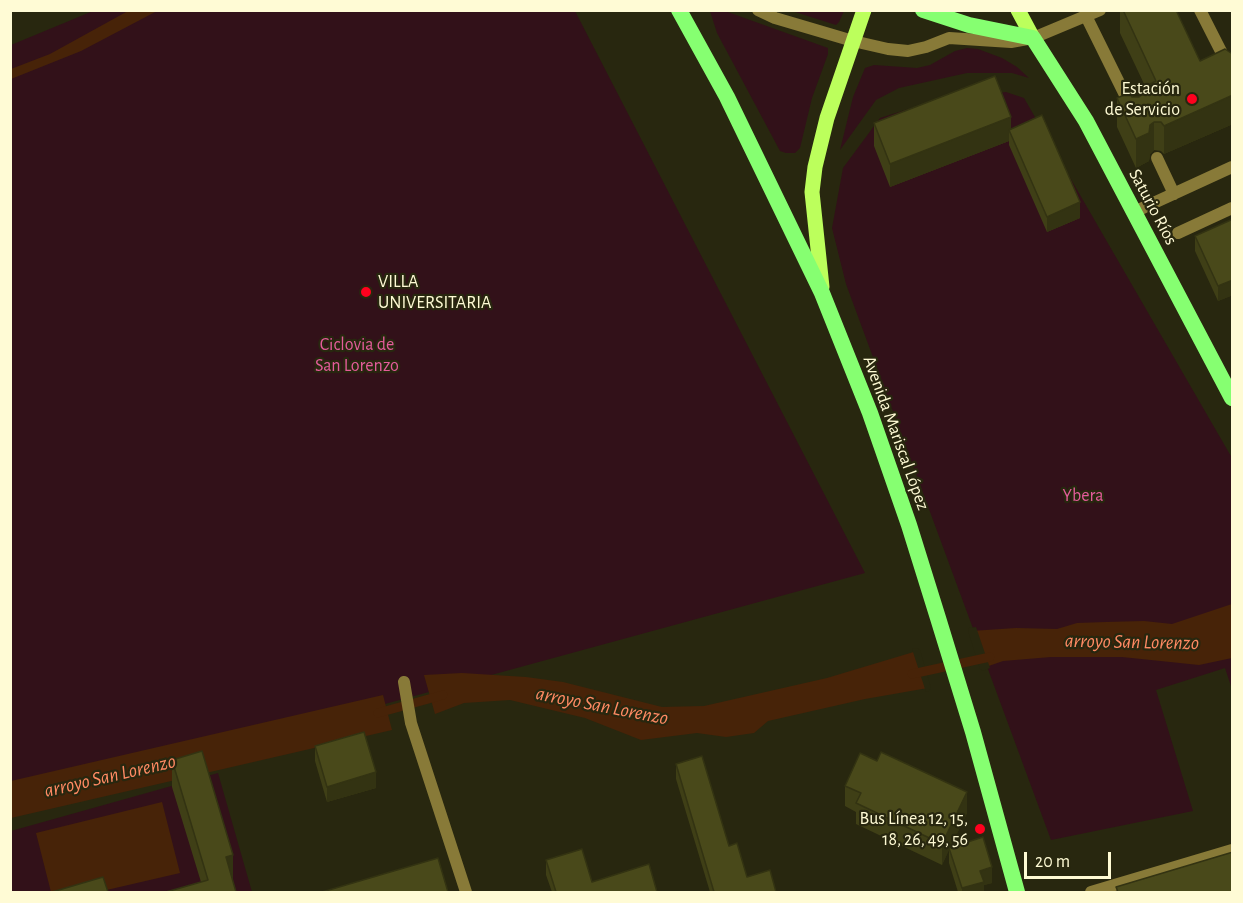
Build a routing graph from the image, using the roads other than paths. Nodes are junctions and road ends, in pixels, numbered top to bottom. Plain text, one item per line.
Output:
1 (680, 10) edge
2 (758, 10) edge
3 (864, 10) edge
4 (923, 10) edge
5 (1018, 10) edge
6 (1100, 10) edge
7 (1200, 10) edge
8 (1086, 16) junction
9 (1033, 38) junction
10 (853, 41) junction
11 (1233, 73) edge
12 (1136, 118) edge
13 (1157, 158) dead end
14 (1233, 167) edge
15 (1174, 194) junction
16 (1233, 208) edge
17 (1134, 212) junction
18 (1178, 233) dead end
19 (822, 293) junction
20 (1233, 398) edge
21 (404, 682) dead end
22 (1233, 850) edge
23 (466, 892) edge
24 (1017, 892) edge
25 (1091, 892) edge

1 - 19 highway, Avenida Mariscal López
2 - 10 street
3 - 10 main road
4 - 9 highway
5 - 9 main road
6 - 8 street
7 - 11 street
8 - 9 street
8 - 12 street
9 - 10 street
9 - 17 highway, Saturio Ríos
10 - 19 main road
13 - 15 street
14 - 15 street
15 - 17 street
16 - 18 street
17 - 20 highway, Saturio Ríos
19 - 24 highway, Avenida Mariscal López
21 - 23 street
22 - 25 street

